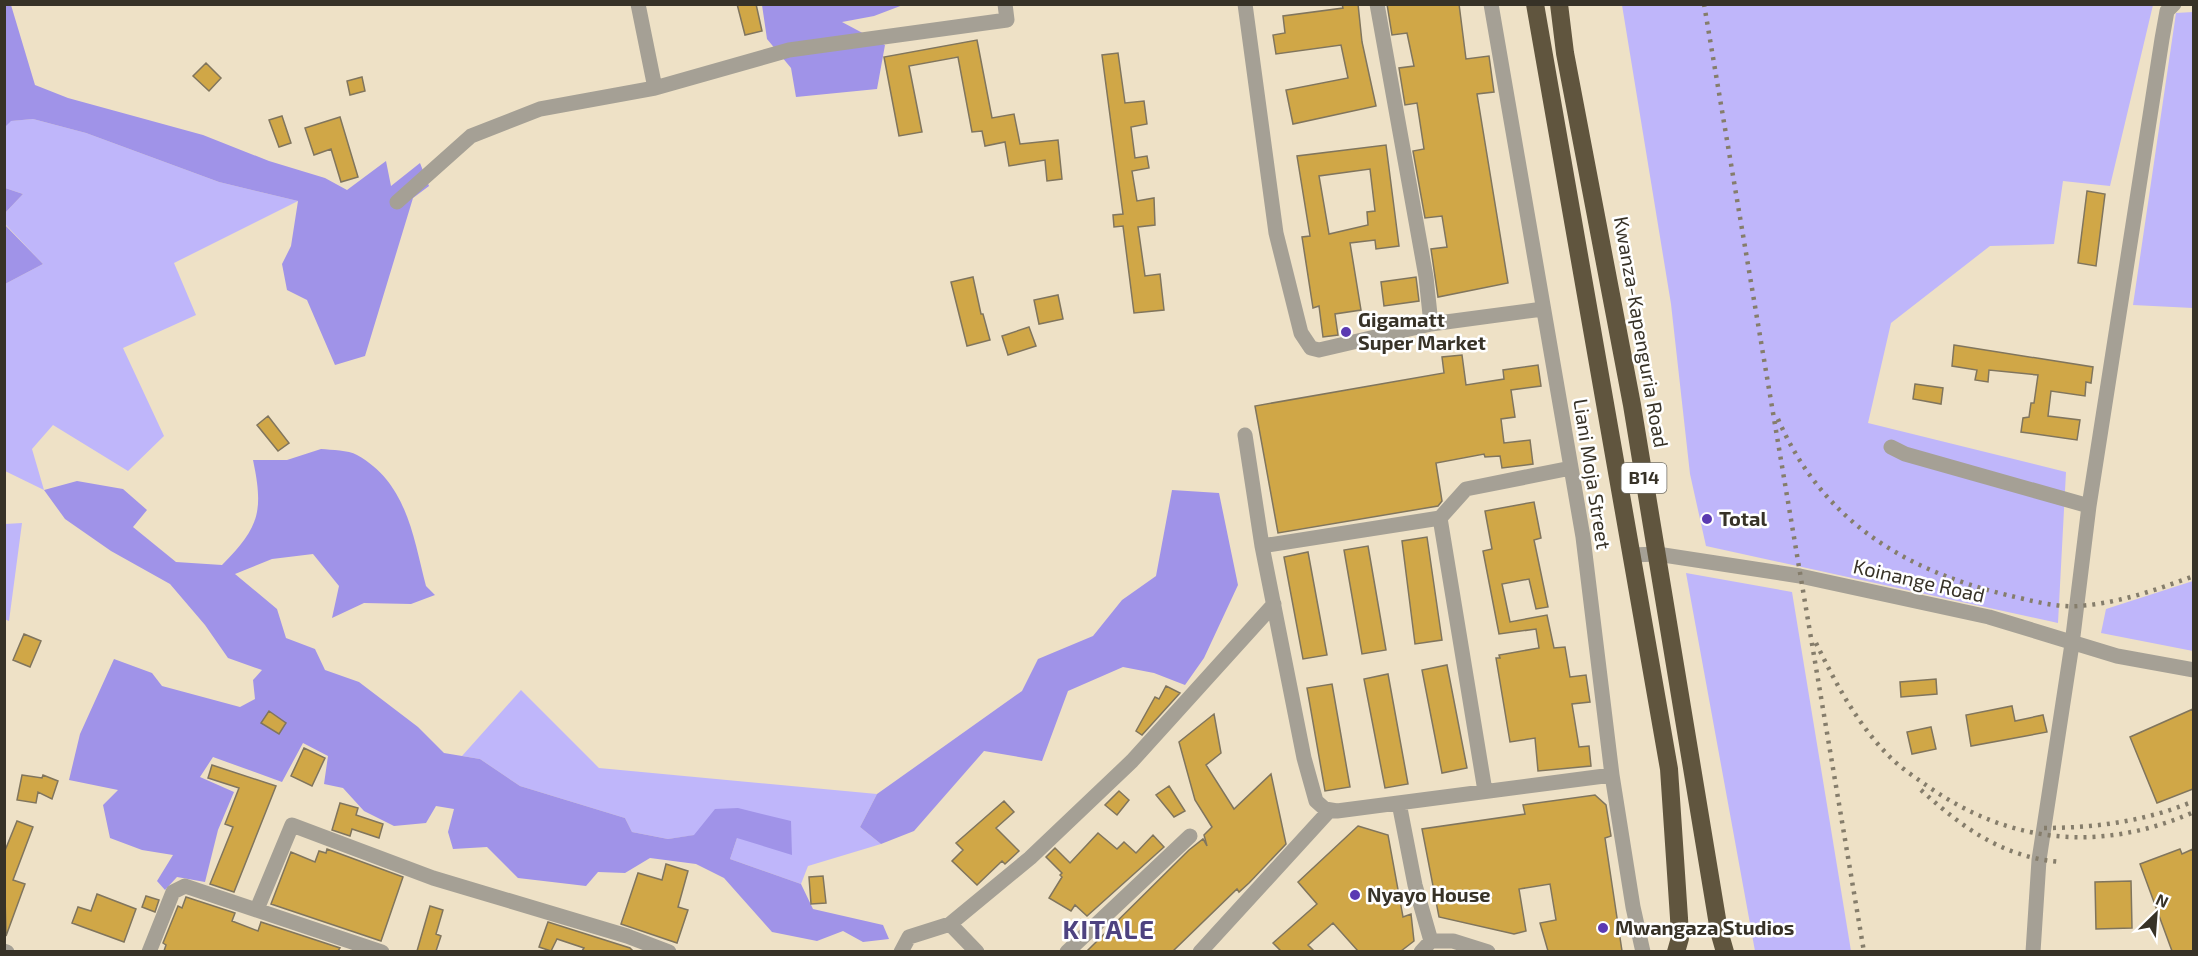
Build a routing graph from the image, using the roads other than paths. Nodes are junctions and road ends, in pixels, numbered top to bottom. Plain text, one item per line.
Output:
1 (638, 4) edge
2 (1245, 4) edge
3 (1377, 4) edge
4 (1491, 4) edge
5 (1535, 4) edge
6 (1559, 4) edge
7 (2174, 4) edge
8 (1006, 12) edge
9 (655, 88) junction
10 (397, 202) dead end
11 (1543, 309) junction
12 (1431, 324) junction
13 (1245, 435) dead end
14 (1891, 447) dead end
15 (1571, 468) junction
16 (2089, 506) junction
17 (1440, 518) junction
18 (1263, 546) junction
19 (1657, 554) junction
20 (1632, 555) junction
21 (1274, 604) junction
22 (2072, 644) junction
23 (2193, 670) edge
24 (1612, 775) junction
25 (1485, 791) junction
26 (1399, 803) junction
27 (1330, 810) junction
28 (1190, 836) dead end
29 (257, 909) junction
30 (950, 924) junction
31 (1426, 946) edge
32 (149, 951) edge
33 (382, 951) edge
34 (669, 951) edge
35 (901, 951) edge
36 (977, 951) edge
37 (1067, 951) edge
38 (1200, 951) edge
39 (1488, 951) edge
40 (1643, 951) edge
41 (1676, 951) edge
42 (1725, 951) edge
43 (2033, 951) edge

1 - 9 street
2 - 12 street
3 - 12 street
4 - 11 street, Liani Moja Street
5 - 20 highway, B14
6 - 19 highway, Kwanza-Kapenguria Road / B14
7 - 16 street
8 - 9 street
9 - 10 street
11 - 12 street
11 - 15 street, Liani Moja Street
13 - 18 street
14 - 16 street
15 - 17 street
15 - 24 street, Liani Moja Street
16 - 22 street
17 - 18 street
17 - 25 street
18 - 21 street
19 - 20 street, Koinange Road
19 - 22 street, Koinange Road
19 - 42 highway, Kwanza-Kapenguria Road / B14
20 - 41 highway, B14
21 - 27 street
21 - 30 street
22 - 23 street, Koinange Road
22 - 43 street
24 - 25 street
24 - 40 street, Liani Moja Street
25 - 26 street
26 - 27 street
26 - 31 street
27 - 38 street
28 - 37 street
29 - 32 street
29 - 33 street
29 - 34 street
30 - 35 street
30 - 36 street
31 - 39 street

